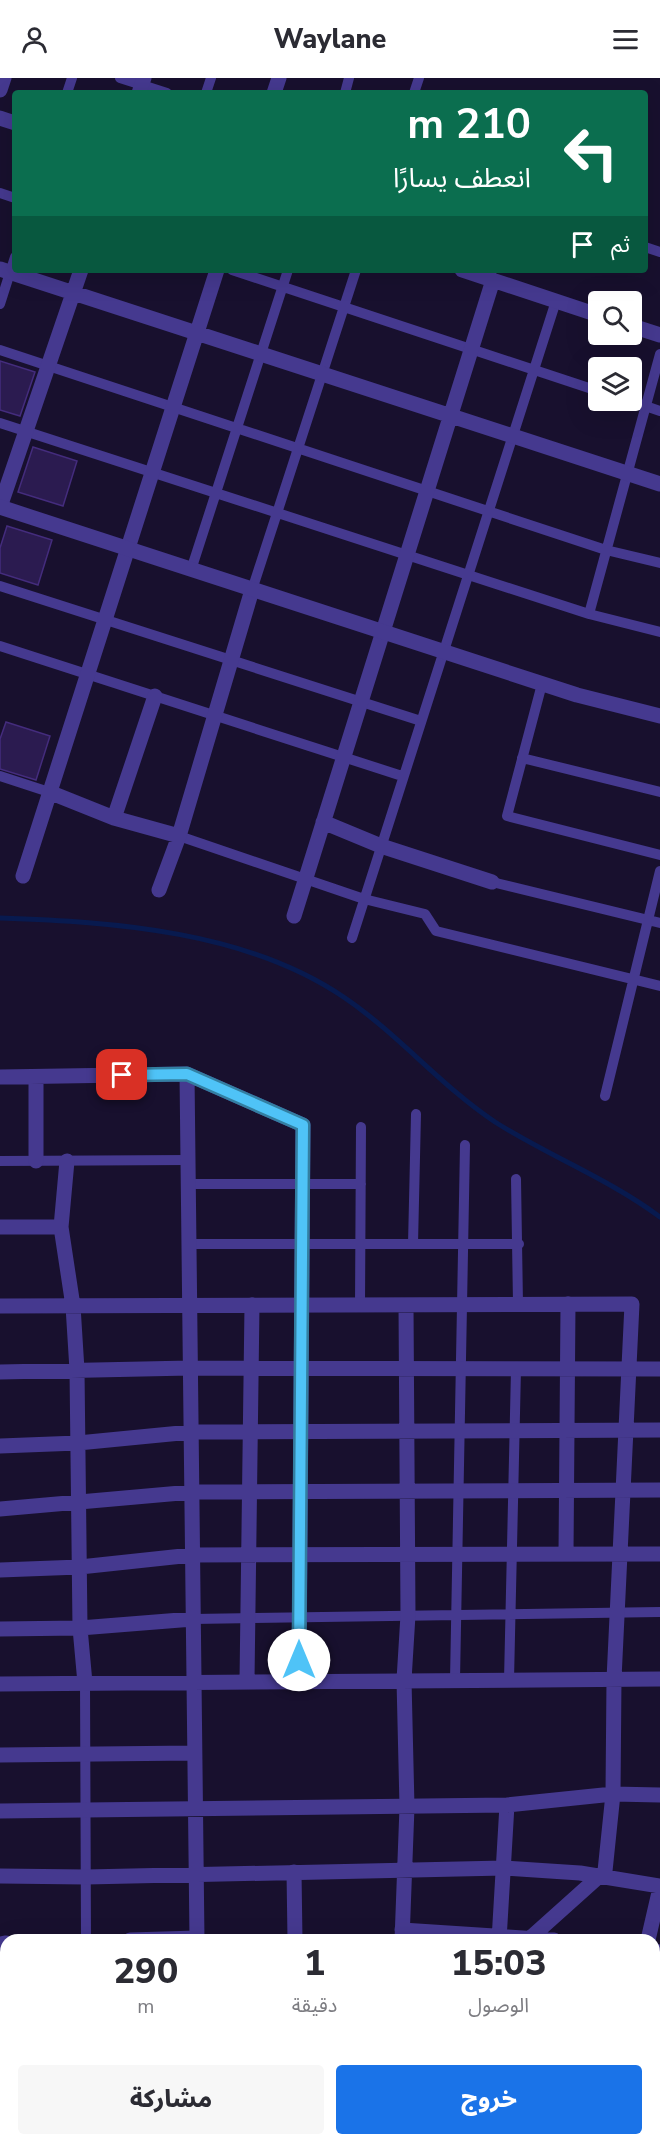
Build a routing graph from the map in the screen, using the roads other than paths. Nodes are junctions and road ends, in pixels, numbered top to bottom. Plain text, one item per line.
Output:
1 (4, 78) edge
2 (120, 78) edge
3 (142, 85) edge
4 (0, 90) edge
5 (157, 90) edge
6 (5, 270) edge
7 (14, 273) edge
8 (80, 273) edge
9 (216, 273) edge
10 (241, 273) edge
11 (287, 273) edge
12 (355, 273) edge
13 (471, 273) edge
14 (493, 280) junction
15 (282, 286) junction
16 (73, 293) junction
17 (556, 301) junction
18 (0, 304) edge
19 (344, 307) junction
20 (588, 312) edge
21 (642, 329) edge
22 (197, 333) junction
23 (660, 335) edge
24 (472, 349) junction
25 (0, 350) edge
26 (261, 354) junction
27 (660, 354) edge
28 (48, 366) junction
29 (534, 369) junction
30 (322, 374) junction
31 (588, 388) edge
32 (642, 405) edge
33 (646, 406) junction
34 (173, 407) junction
35 (660, 411) edge
36 (451, 416) junction
37 (0, 423) edge
38 (237, 428) junction
39 (26, 431) junction
40 (513, 436) junction
41 (298, 448) junction
42 (152, 472) junction
43 (627, 474) junction
44 (660, 484) edge
45 (428, 491) junction
46 (216, 493) junction
47 (0, 507) edge
48 (488, 511) junction
49 (277, 513) junction
50 (128, 549) junction
51 (606, 550) junction
52 (407, 555) junction
53 (660, 563) edge
54 (191, 570) junction
55 (468, 575) junction
56 (0, 586) edge
57 (252, 590) junction
58 (589, 614) junction
59 (105, 619) junction
60 (383, 632) junction
61 (660, 632) edge
62 (0, 646) edge
63 (443, 652) junction
64 (231, 660) junction
65 (88, 674) junction
66 (542, 684) junction
67 (155, 696) junction
68 (361, 702) junction
69 (215, 716) junction
70 (660, 716) edge
71 (421, 721) junction
72 (344, 758) junction
73 (522, 758) junction
74 (0, 776) edge
75 (402, 776) junction
76 (50, 792) junction
77 (660, 792) edge
78 (114, 818) junction
79 (323, 822) junction
80 (179, 836) junction
81 (381, 846) junction
82 (660, 855) edge
83 (660, 872) edge
84 (23, 876) dead end
85 (306, 879) junction
86 (492, 882) joint
87 (159, 890) dead end
88 (364, 898) junction
89 (294, 916) dead end
90 (648, 920) junction
91 (660, 923) edge
92 (352, 938) dead end
93 (633, 980) junction
94 (660, 986) edge
95 (187, 1074) junction
96 (0, 1077) edge
97 (36, 1077) junction
98 (605, 1096) dead end
99 (416, 1114) dead end
100 (361, 1127) dead end
101 (465, 1145) dead end
102 (188, 1160) junction
103 (0, 1161) edge
104 (36, 1161) junction
105 (67, 1161) junction
106 (516, 1179) dead end
107 (188, 1184) junction
108 (303, 1184) junction
109 (361, 1184) junction
110 (0, 1227) edge
111 (61, 1227) junction
112 (189, 1244) junction
113 (302, 1244) junction
114 (360, 1244) junction
115 (413, 1244) junction
116 (463, 1244) junction
117 (519, 1244) junction
118 (518, 1304) junction
119 (568, 1304) junction
120 (252, 1305) junction
121 (302, 1305) junction
122 (360, 1305) junction
123 (406, 1305) junction
124 (462, 1305) junction
125 (0, 1306) edge
126 (73, 1306) junction
127 (189, 1306) junction
128 (190, 1368) junction
129 (251, 1368) junction
130 (301, 1368) junction
131 (406, 1368) junction
132 (460, 1368) junction
133 (516, 1368) junction
134 (567, 1369) junction
135 (629, 1369) junction
136 (660, 1369) edge
137 (76, 1370) junction
138 (0, 1372) edge
139 (660, 1430) edge
140 (407, 1431) junction
141 (459, 1431) junction
142 (515, 1431) junction
143 (567, 1431) junction
144 (626, 1431) junction
145 (191, 1432) junction
146 (250, 1432) junction
147 (301, 1432) junction
148 (78, 1443) junction
149 (0, 1446) edge
150 (660, 1490) edge
151 (250, 1491) junction
152 (300, 1491) junction
153 (407, 1491) junction
154 (458, 1491) junction
155 (513, 1491) junction
156 (566, 1491) junction
157 (623, 1491) junction
158 (192, 1492) junction
159 (79, 1503) junction
160 (0, 1509) edge
161 (407, 1554) junction
162 (457, 1554) junction
163 (512, 1554) junction
164 (566, 1554) junction
165 (620, 1554) junction
166 (660, 1554) edge
167 (192, 1555) junction
168 (249, 1555) junction
169 (300, 1555) junction
170 (80, 1567) junction
171 (0, 1570) edge
172 (617, 1612) junction
173 (660, 1612) edge
174 (511, 1614) junction
175 (408, 1615) junction
176 (456, 1615) junction
177 (300, 1617) junction
178 (248, 1618) junction
179 (193, 1619) junction
180 (80, 1628) junction
181 (0, 1629) edge
182 (614, 1679) junction
183 (660, 1679) edge
184 (404, 1680) junction
185 (455, 1680) junction
186 (509, 1680) junction
187 (247, 1681) junction
188 (299, 1681) junction
189 (194, 1682) junction
190 (85, 1683) junction
191 (0, 1684) edge
192 (194, 1753) junction
193 (85, 1754) junction
194 (0, 1755) edge
195 (613, 1794) junction
196 (660, 1795) edge
197 (507, 1805) junction
198 (195, 1807) junction
199 (407, 1807) junction
200 (85, 1810) junction
201 (0, 1811) edge
202 (504, 1868) junction
203 (403, 1869) junction
204 (294, 1872) junction
205 (196, 1874) junction
206 (0, 1876) edge
207 (599, 1876) junction
208 (86, 1877) junction
209 (660, 1887) edge
210 (86, 1934) edge
211 (197, 1934) edge
212 (295, 1934) edge
213 (402, 1934) edge
214 (499, 1934) edge
215 (534, 1934) edge
216 (649, 1934) edge

1 - 4 street
2 - 3 lane
3 - 5 lane
6 - 18 lane
7 - 16 street
8 - 16 street
9 - 22 street
10 - 15 lane
11 - 15 lane
12 - 19 lane
13 - 14 street
14 - 17 street
14 - 24 street
15 - 19 lane
15 - 26 lane
16 - 22 street
16 - 28 street
17 - 20 street
17 - 29 lane
19 - 24 lane
19 - 30 lane
21 - 23 street
22 - 26 street
22 - 34 street
24 - 29 lane
24 - 36 street
25 - 28 lane
26 - 30 street
26 - 38 lane
27 - 33 lane
28 - 34 lane
28 - 39 street
29 - 31 lane
29 - 40 lane
30 - 36 street
30 - 41 lane
32 - 33 lane
33 - 35 lane
33 - 43 lane
34 - 38 lane
34 - 42 street
36 - 40 street
36 - 45 street
37 - 39 lane
38 - 41 lane
38 - 46 lane
39 - 42 lane
39 - 47 street
40 - 43 street
40 - 48 lane
41 - 45 lane
41 - 49 lane
42 - 46 lane
42 - 50 street
43 - 44 street
43 - 51 lane
45 - 48 lane
45 - 52 street
46 - 49 lane
46 - 54 lane
47 - 50 street
48 - 51 lane
48 - 55 lane
49 - 52 lane
49 - 57 lane
50 - 54 street
50 - 59 street
51 - 53 lane
51 - 58 lane
52 - 55 lane
52 - 60 street
54 - 57 street
55 - 58 lane
55 - 63 lane
56 - 59 lane
57 - 60 street
57 - 64 street
58 - 61 lane
59 - 64 lane
59 - 65 street
60 - 63 street
60 - 68 street
62 - 65 lane
63 - 66 street
63 - 71 lane
64 - 68 lane
64 - 69 street
65 - 67 lane
65 - 76 street
66 - 70 street
66 - 73 lane
67 - 69 lane
67 - 78 street
68 - 71 lane
68 - 72 street
69 - 72 lane
69 - 80 street
71 - 75 lane
72 - 75 lane
72 - 79 street
73 - 77 lane
73 - 82 lane
74 - 76 lane
75 - 81 lane
76 - 78 street
76 - 84 street
78 - 80 street
79 - 81 street
79 - 85 street
80 - 85 lane
80 - 87 street
81 - 86 street
81 - 88 lane
83 - 90 lane
85 - 88 lane
85 - 89 street
86 - 90 lane
88 - 92 lane
88 - 93 lane
90 - 91 lane
90 - 93 lane
93 - 94 lane
93 - 98 lane
95 - 97 street
95 - 102 street
95 - 108 street
96 - 97 street
97 - 104 street
99 - 115 lane
100 - 109 lane
101 - 116 lane
102 - 105 lane
102 - 107 street
103 - 104 lane
104 - 105 lane
105 - 111 street
106 - 117 lane
107 - 108 lane
107 - 112 street
108 - 109 lane
108 - 113 street
109 - 114 lane
110 - 111 street
111 - 126 street
112 - 113 lane
112 - 127 street
113 - 114 lane
113 - 121 street
114 - 115 lane
114 - 122 lane
115 - 116 lane
116 - 117 lane
116 - 124 lane
117 - 118 lane
118 - 119 street
118 - 124 street
119 - 134 street
119 - 135 street
120 - 121 street
120 - 127 street
120 - 129 street
121 - 122 street
121 - 130 street
122 - 123 street
123 - 124 street
123 - 131 street
124 - 132 lane
125 - 126 street
126 - 127 street
126 - 137 street
127 - 128 street
128 - 129 street
128 - 137 street
128 - 145 street
129 - 130 street
129 - 146 street
130 - 131 street
130 - 147 street
131 - 132 street
131 - 140 street
132 - 133 street
132 - 141 lane
133 - 134 street
133 - 142 lane
134 - 135 street
134 - 143 street
135 - 136 street
135 - 144 street
137 - 138 street
137 - 148 street
139 - 144 street
140 - 141 street
140 - 147 street
140 - 153 street
141 - 142 street
141 - 154 lane
142 - 143 street
142 - 155 lane
143 - 144 street
143 - 156 street
144 - 157 street
145 - 146 street
145 - 148 street
145 - 158 street
146 - 147 street
146 - 151 street
147 - 152 street
148 - 149 street
148 - 159 street
150 - 157 street
151 - 152 street
151 - 158 street
151 - 168 street
152 - 153 street
152 - 169 street
153 - 154 street
153 - 161 street
154 - 155 street
154 - 162 lane
155 - 156 street
155 - 163 lane
156 - 157 street
156 - 164 street
157 - 165 street
158 - 159 street
158 - 167 street
159 - 160 street
159 - 170 street
161 - 162 street
161 - 169 street
161 - 175 street
162 - 163 street
162 - 176 lane
163 - 164 street
163 - 174 lane
164 - 165 street
165 - 166 street
165 - 172 street
167 - 168 street
167 - 170 street
167 - 179 street
168 - 169 street
168 - 178 street
169 - 177 street
170 - 171 street
170 - 180 street
172 - 173 lane
172 - 174 lane
172 - 182 street
174 - 176 lane
174 - 186 lane
175 - 176 lane
175 - 177 lane
175 - 184 street
176 - 185 lane
177 - 178 lane
177 - 188 street
178 - 179 lane
178 - 187 street
179 - 180 street
179 - 189 street
180 - 181 street
180 - 190 street
182 - 183 street
182 - 186 street
182 - 195 street
184 - 185 street
184 - 188 street
184 - 199 street
185 - 186 street
187 - 188 street
187 - 189 street
189 - 190 street
189 - 192 street
190 - 191 street
190 - 193 lane
192 - 193 street
192 - 198 street
193 - 194 street
193 - 200 lane
195 - 196 street
195 - 197 street
195 - 207 street
197 - 199 street
197 - 202 street
198 - 199 street
198 - 200 street
198 - 205 street
199 - 203 street
200 - 201 street
200 - 208 lane
202 - 203 street
202 - 207 street
202 - 214 street
203 - 204 street
203 - 213 street
204 - 205 street
204 - 212 street
205 - 208 street
205 - 211 street
206 - 208 street
207 - 209 street
207 - 215 street
208 - 210 lane
209 - 216 street

